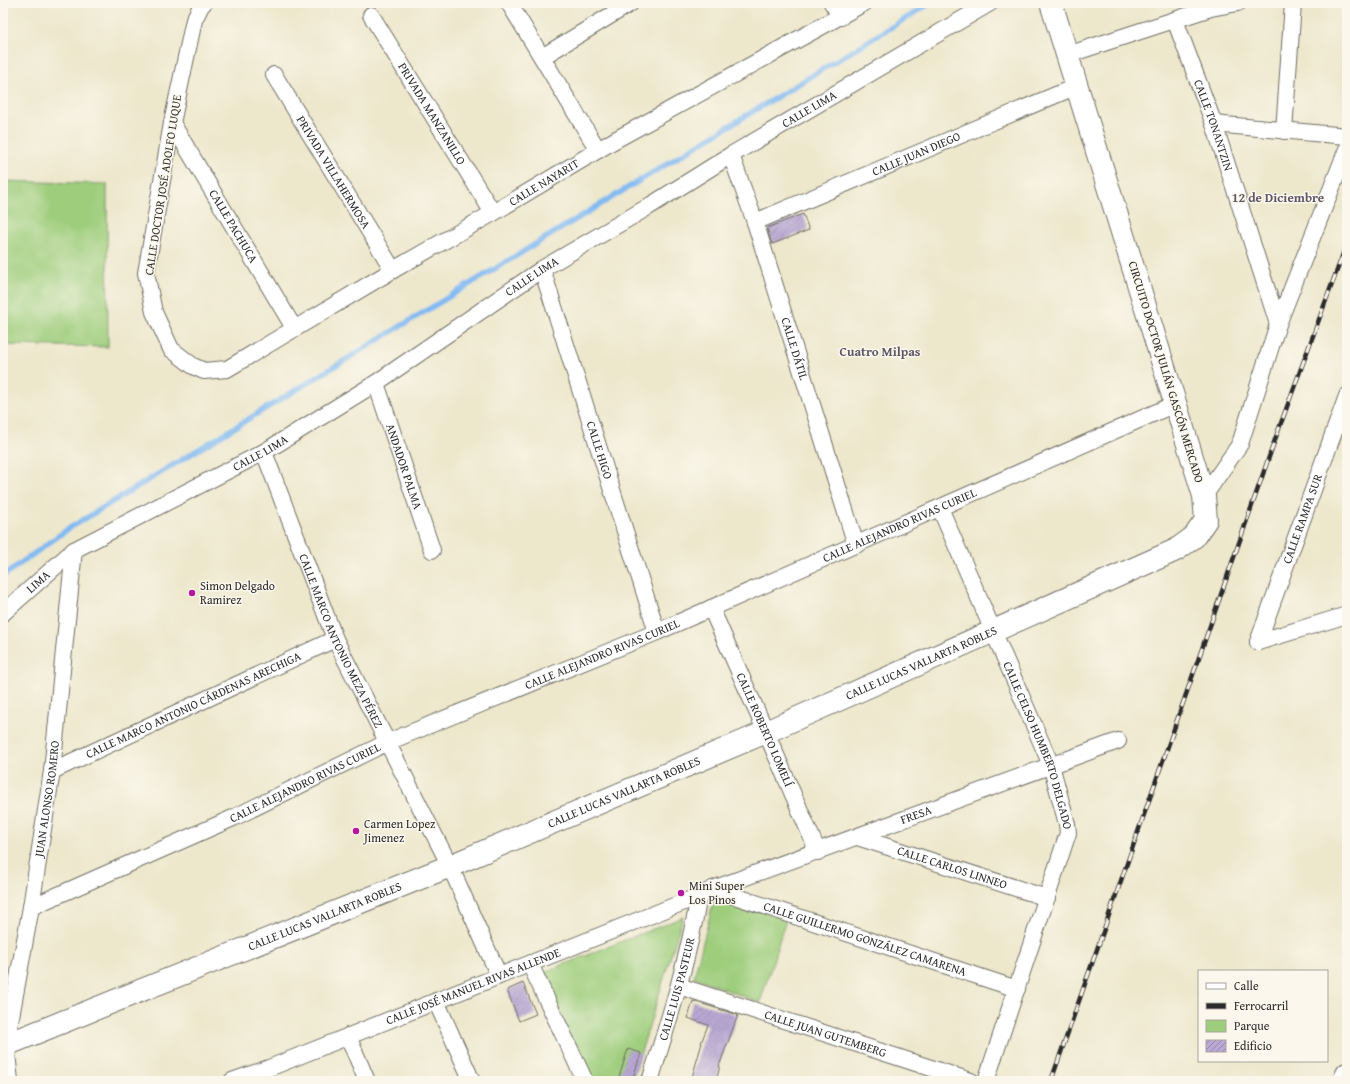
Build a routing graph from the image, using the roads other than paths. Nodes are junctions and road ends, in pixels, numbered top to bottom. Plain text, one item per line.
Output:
1 (202, 3) edge
2 (509, 3) edge
3 (631, 3) edge
4 (832, 3) edge
5 (864, 3) edge
6 (990, 3) edge
7 (1051, 3) edge
8 (1238, 3) edge
9 (1293, 3) edge
10 (1211, 6) edge
11 (371, 15) dead end
12 (841, 17) junction
13 (1175, 20) junction
14 (1068, 55) junction
15 (542, 57) junction
16 (274, 75) dead end
17 (1077, 86) junction
18 (172, 123) junction
19 (1214, 124) junction
20 (1284, 131) junction
21 (1347, 136) edge
22 (1347, 149) edge
23 (598, 150) junction
24 (731, 155) junction
25 (492, 213) junction
26 (755, 222) junction
27 (542, 268) junction
28 (393, 270) junction
29 (1278, 324) junction
30 (294, 328) junction
31 (227, 369) joint
32 (376, 383) junction
33 (1347, 396) edge
34 (1175, 404) junction
35 (1343, 419) edge
36 (264, 452) junction
37 (1204, 496) junction
38 (940, 508) junction
39 (856, 545) junction
40 (74, 550) junction
41 (432, 550) dead end
42 (711, 608) junction
43 (3, 613) edge
44 (1347, 615) edge
45 (994, 631) junction
46 (658, 632) junction
47 (335, 639) junction
48 (766, 732) junction
49 (1118, 741) dead end
50 (388, 742) junction
51 (1051, 765) junction
52 (52, 771) junction
53 (857, 837) junction
54 (818, 852) junction
55 (450, 866) junction
56 (706, 892) junction
57 (1047, 898) junction
58 (31, 907) junction
59 (530, 964) junction
60 (499, 976) junction
61 (679, 986) junction
62 (1017, 989) junction
63 (436, 1001) junction
64 (348, 1036) junction
65 (5, 1045) edge
66 (271, 1074) edge
67 (1347, 1074) edge
68 (653, 1080) edge
69 (10, 1081) edge
70 (232, 1081) edge
71 (367, 1081) edge
72 (472, 1081) edge
73 (585, 1081) edge
74 (971, 1081) edge
75 (986, 1081) edge
76 (1344, 1081) edge

1 - 18 street, CALLE DOCTOR JOSÉ ADOLFO LUQUE
2 - 15 street
3 - 15 street
4 - 12 street
5 - 12 street, CALLE NAYARIT
6 - 24 street, CALLE LIMA
7 - 14 street, CIRCUITO DOCTOR JULIÁN GASCÓN MERCADO
8 - 10 street
9 - 20 street
10 - 13 street
11 - 25 street, PRIVADA MANZANILLO
12 - 23 street, CALLE NAYARIT
13 - 14 street
13 - 19 street, CALLE TONANTZIN
14 - 17 street, CIRCUITO DOCTOR JULIÁN GASCÓN MERCADO
15 - 23 street
16 - 28 street, PRIVADA VILLAHERMOSA
17 - 26 street, CALLE JUAN DIEGO
17 - 34 street, CIRCUITO DOCTOR JULIÁN GASCÓN MERCADO
18 - 30 street, CALLE PACHUCA
18 - 31 street, CALLE DOCTOR JOSÉ ADOLFO LUQUE
19 - 20 street
19 - 29 street, CALLE TONANTZIN
20 - 21 street
22 - 29 street, CIRCUITO DOCTOR JULIÁN GASCÓN MERCADO
23 - 25 street, CALLE NAYARIT
24 - 26 street, CALLE DÁTIL
24 - 27 street, CALLE LIMA
25 - 28 street, CALLE NAYARIT
26 - 39 street, CALLE DÁTIL
27 - 32 street, CALLE LIMA
27 - 46 street, CALLE HIGO
28 - 30 street, CALLE NAYARIT
29 - 37 street, CIRCUITO DOCTOR JULIÁN GASCÓN MERCADO
30 - 31 street, CALLE NAYARIT
32 - 36 street, CALLE LIMA
32 - 41 street, ANDADOR PALMA
33 - 35 street, CALLE RAMPA SUR
34 - 37 street, CIRCUITO DOCTOR JULIÁN GASCÓN MERCADO
34 - 38 street, CALLE ALEJANDRO RIVAS CURIEL
35 - 44 street, CALLE RAMPA SUR
36 - 40 street, CALLE LIMA
36 - 47 street, CALLE MARCO ANTONIO MEZA PÉREZ
37 - 45 street, CALLE LUCAS VALLARTA ROBLES
38 - 39 street, CALLE ALEJANDRO RIVAS CURIEL
38 - 45 street, CALLE CELSO HUMBERTO DELGADO
39 - 42 street, CALLE ALEJANDRO RIVAS CURIEL
40 - 43 street, LIMA
40 - 52 street, JUAN ALONSO ROMERO
42 - 46 street, CALLE ALEJANDRO RIVAS CURIEL
42 - 48 street, CALLE ROBERTO LOMELÍ
45 - 48 street, CALLE LUCAS VALLARTA ROBLES
45 - 51 street, CALLE CELSO HUMBERTO DELGADO
46 - 50 street, CALLE ALEJANDRO RIVAS CURIEL
47 - 50 street, CALLE MARCO ANTONIO MEZA PÉREZ
47 - 52 street, CALLE MARCO ANTONIO CÁRDENAS ARECHIGA
48 - 54 street, CALLE ROBERTO LOMELÍ
48 - 55 street, CALLE LUCAS VALLARTA ROBLES
49 - 51 street, FRESA
50 - 55 street, CALLE MARCO ANTONIO MEZA PÉREZ
50 - 58 street, CALLE ALEJANDRO RIVAS CURIEL
51 - 53 street, FRESA
51 - 57 street, CALLE CELSO HUMBERTO DELGADO
52 - 58 street, JUAN ALONSO ROMERO
53 - 54 street, FRESA
53 - 57 street, CALLE CARLOS LINNEO
54 - 56 street, FRESA
55 - 60 street, CALLE MARCO ANTONIO MEZA PÉREZ
55 - 65 street, CALLE LUCAS VALLARTA ROBLES
56 - 59 street, CALLE JOSÉ MANUEL RIVAS ALLENDE
56 - 61 street, CALLE LUIS PASTEUR
56 - 62 street, CALLE GUILLERMO GONZÁLEZ CAMARENA
57 - 62 street, CALLE CELSO HUMBERTO DELGADO
58 - 65 street, JUAN ALONSO ROMERO
59 - 60 street, CALLE JOSÉ MANUEL RIVAS ALLENDE
59 - 73 street
60 - 63 street, CALLE JOSÉ MANUEL RIVAS ALLENDE
61 - 68 street, CALLE LUIS PASTEUR
61 - 74 street, CALLE JUAN GUTEMBERG
62 - 75 street, CALLE CELSO HUMBERTO DELGADO
63 - 64 street, CALLE JOSÉ MANUEL RIVAS ALLENDE
63 - 72 street
64 - 66 street, CALLE JOSÉ MANUEL RIVAS ALLENDE
64 - 71 street
65 - 69 street
66 - 70 street, CALLE JOSÉ MANUEL RIVAS ALLENDE
67 - 76 street

